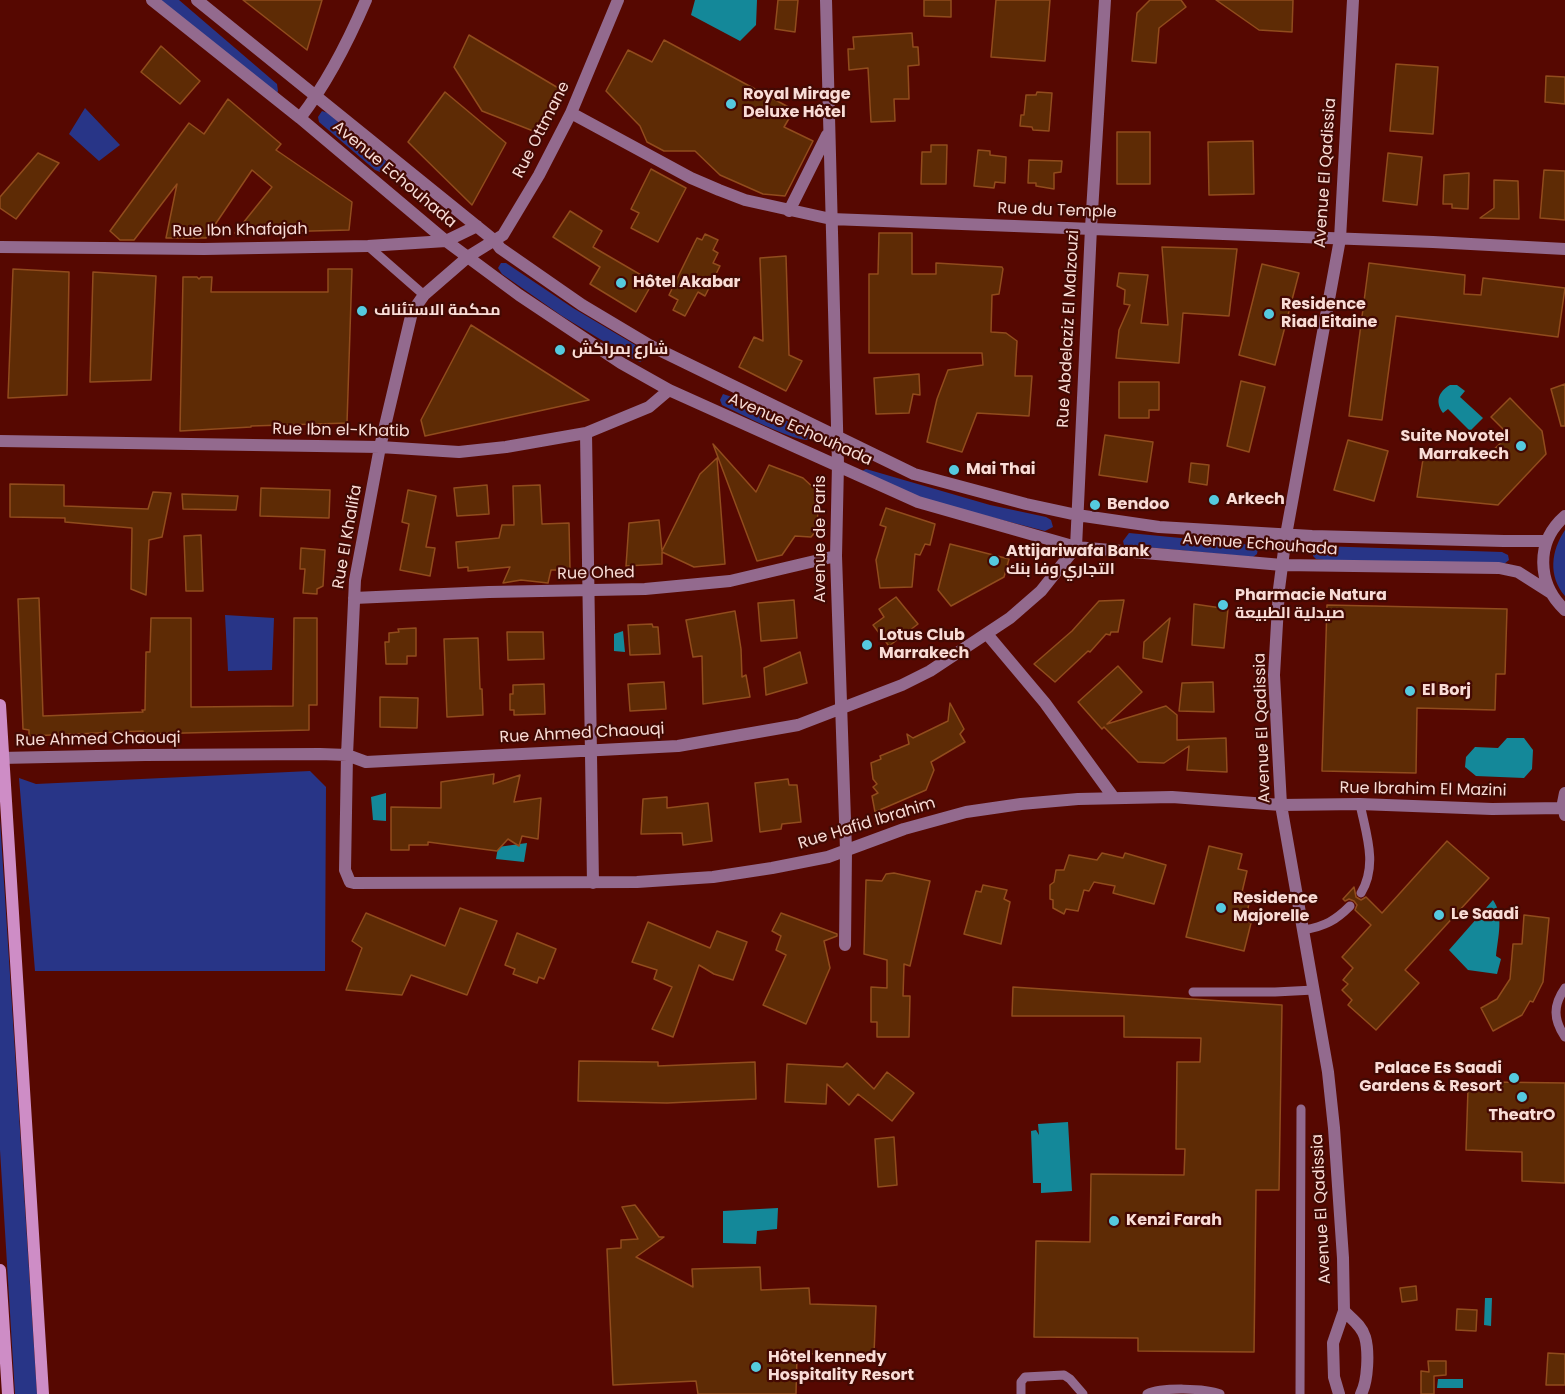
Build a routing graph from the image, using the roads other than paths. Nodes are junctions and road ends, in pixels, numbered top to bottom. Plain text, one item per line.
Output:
1 (152, 0) edge
2 (197, 0) edge
3 (366, 0) edge
4 (618, 0) edge
5 (826, 0) edge
6 (1105, 0) edge
7 (1353, 0) edge
8 (316, 97) junction
9 (571, 113) junction
10 (300, 118) junction
11 (828, 132) junction
12 (789, 211) junction
13 (831, 219) junction
14 (477, 226) junction
15 (1091, 228) junction
16 (1340, 239) junction
17 (446, 241) junction
18 (495, 241) junction
19 (368, 246) junction
20 (0, 247) edge
21 (1565, 249) edge
22 (469, 256) junction
23 (424, 295) junction
24 (669, 390) junction
25 (586, 433) junction
26 (837, 435) junction
27 (0, 441) edge
28 (380, 447) junction
29 (838, 465) junction
30 (1077, 515) junction
31 (1565, 516) edge
32 (1286, 536) junction
33 (1547, 541) junction
34 (1076, 548) junction
35 (836, 556) junction
36 (1282, 565) junction
37 (589, 590) junction
38 (1551, 593) junction
39 (354, 598) junction
40 (1565, 610) edge
41 (987, 633) junction
42 (0, 705) edge
43 (841, 709) junction
44 (590, 751) junction
45 (347, 755) junction
46 (2, 758) edge
47 (1565, 793) edge
48 (1114, 798) junction
49 (1360, 804) junction
50 (1281, 805) junction
51 (1564, 812) edge
52 (846, 850) junction
53 (593, 883) junction
54 (354, 884) joint
55 (1361, 893) dead end
56 (1350, 906) dead end
57 (1304, 930) junction
58 (845, 945) dead end
59 (1565, 988) edge
60 (1314, 990) junction
61 (1193, 992) dead end
62 (1565, 1036) edge
63 (1301, 1109) dead end
64 (0, 1270) edge
65 (1344, 1311) junction
66 (8, 1394) edge
67 (43, 1394) edge
68 (1021, 1394) edge
69 (1083, 1394) edge
70 (1147, 1394) edge
71 (1220, 1394) edge
72 (1300, 1394) edge
73 (1340, 1394) edge
74 (1361, 1394) edge

1 - 10 street, Avenue Echouhada
2 - 8 street, Avenue Echouhada
3 - 8 street
4 - 9 street, Rue Ottmane
5 - 11 street, Avenue de Paris
6 - 15 street, Rue Abdelaziz El Malzouzi
7 - 16 street, Avenue El Qadissia
8 - 10 street
8 - 14 street, Avenue Echouhada
9 - 12 street, Rue du Temple
9 - 18 street, Rue Ottmane
10 - 17 street, Avenue Echouhada
11 - 12 street, Avenue de Paris
11 - 13 street, Avenue de Paris
12 - 13 street, Rue du Temple
13 - 15 street, Rue du Temple
13 - 26 street, Avenue de Paris
14 - 17 street, Rue Ibn Khafajah
14 - 18 street, Avenue Echouhada
15 - 16 street, Rue du Temple
15 - 30 street, Rue Abdelaziz El Malzouzi
16 - 21 street, Rue du Temple
16 - 32 street, Avenue El Qadissia
17 - 19 street, Rue Ibn Khafajah
17 - 22 street, Avenue Echouhada
18 - 22 street, Rue Ottmane
18 - 26 street, Avenue Echouhada
19 - 20 street, Rue Ibn Khafajah
19 - 23 lane
22 - 23 street, Rue El Khalifa
22 - 24 street, Avenue Echouhada
23 - 28 street, Rue El Khalifa
24 - 25 street, Rue Ibn el-Khatib
24 - 29 street, Avenue Echouhada
25 - 28 street, Rue Ibn el-Khatib
25 - 37 street
26 - 29 street, Avenue de Paris
26 - 30 street, Avenue Echouhada
27 - 28 street, Rue Ibn el-Khatib
28 - 39 street, Rue El Khalifa
29 - 34 street, Avenue Echouhada
29 - 35 street, Avenue de Paris
30 - 32 street, Avenue Echouhada
30 - 34 street
31 - 33 street
32 - 33 street, Avenue Echouhada
32 - 36 street, Avenue El Qadissia
33 - 38 street
34 - 36 street, Avenue Echouhada
34 - 41 street, Rue Ahmed Chaouqi
35 - 37 street, Rue Ohed
35 - 43 street, Avenue de Paris
36 - 38 street, Avenue Echouhada
36 - 50 street, Avenue El Qadissia
37 - 39 street, Rue Ohed
37 - 44 street
38 - 40 street
39 - 45 street, Rue El Khalifa
41 - 43 street, Rue Ahmed Chaouqi
41 - 48 street
42 - 46 street
43 - 44 street, Rue Ahmed Chaouqi
43 - 52 street, Avenue de Paris
44 - 45 street, Rue Ahmed Chaouqi
44 - 53 street
45 - 46 street, Rue Ahmed Chaouqi
45 - 54 street, Rue El Khalifa
46 - 67 street
47 - 51 street
48 - 50 street, Rue Hafid Ibrahim
48 - 52 street, Rue Hafid Ibrahim
49 - 50 street, Rue Ibrahim El Mazini
49 - 51 street, Rue Ibrahim El Mazini
49 - 55 lane
50 - 57 street, Avenue El Qadissia
52 - 53 street, Rue Hafid Ibrahim
52 - 58 street, Avenue de Paris
53 - 54 street, Rue Hafid Ibrahim
56 - 57 lane
57 - 60 street, Avenue El Qadissia
59 - 62 lane
60 - 61 lane
60 - 65 street, Avenue El Qadissia
63 - 72 lane
64 - 66 street
65 - 73 street, Avenue El Qadissia
65 - 74 street
68 - 69 lane
70 - 71 lane

